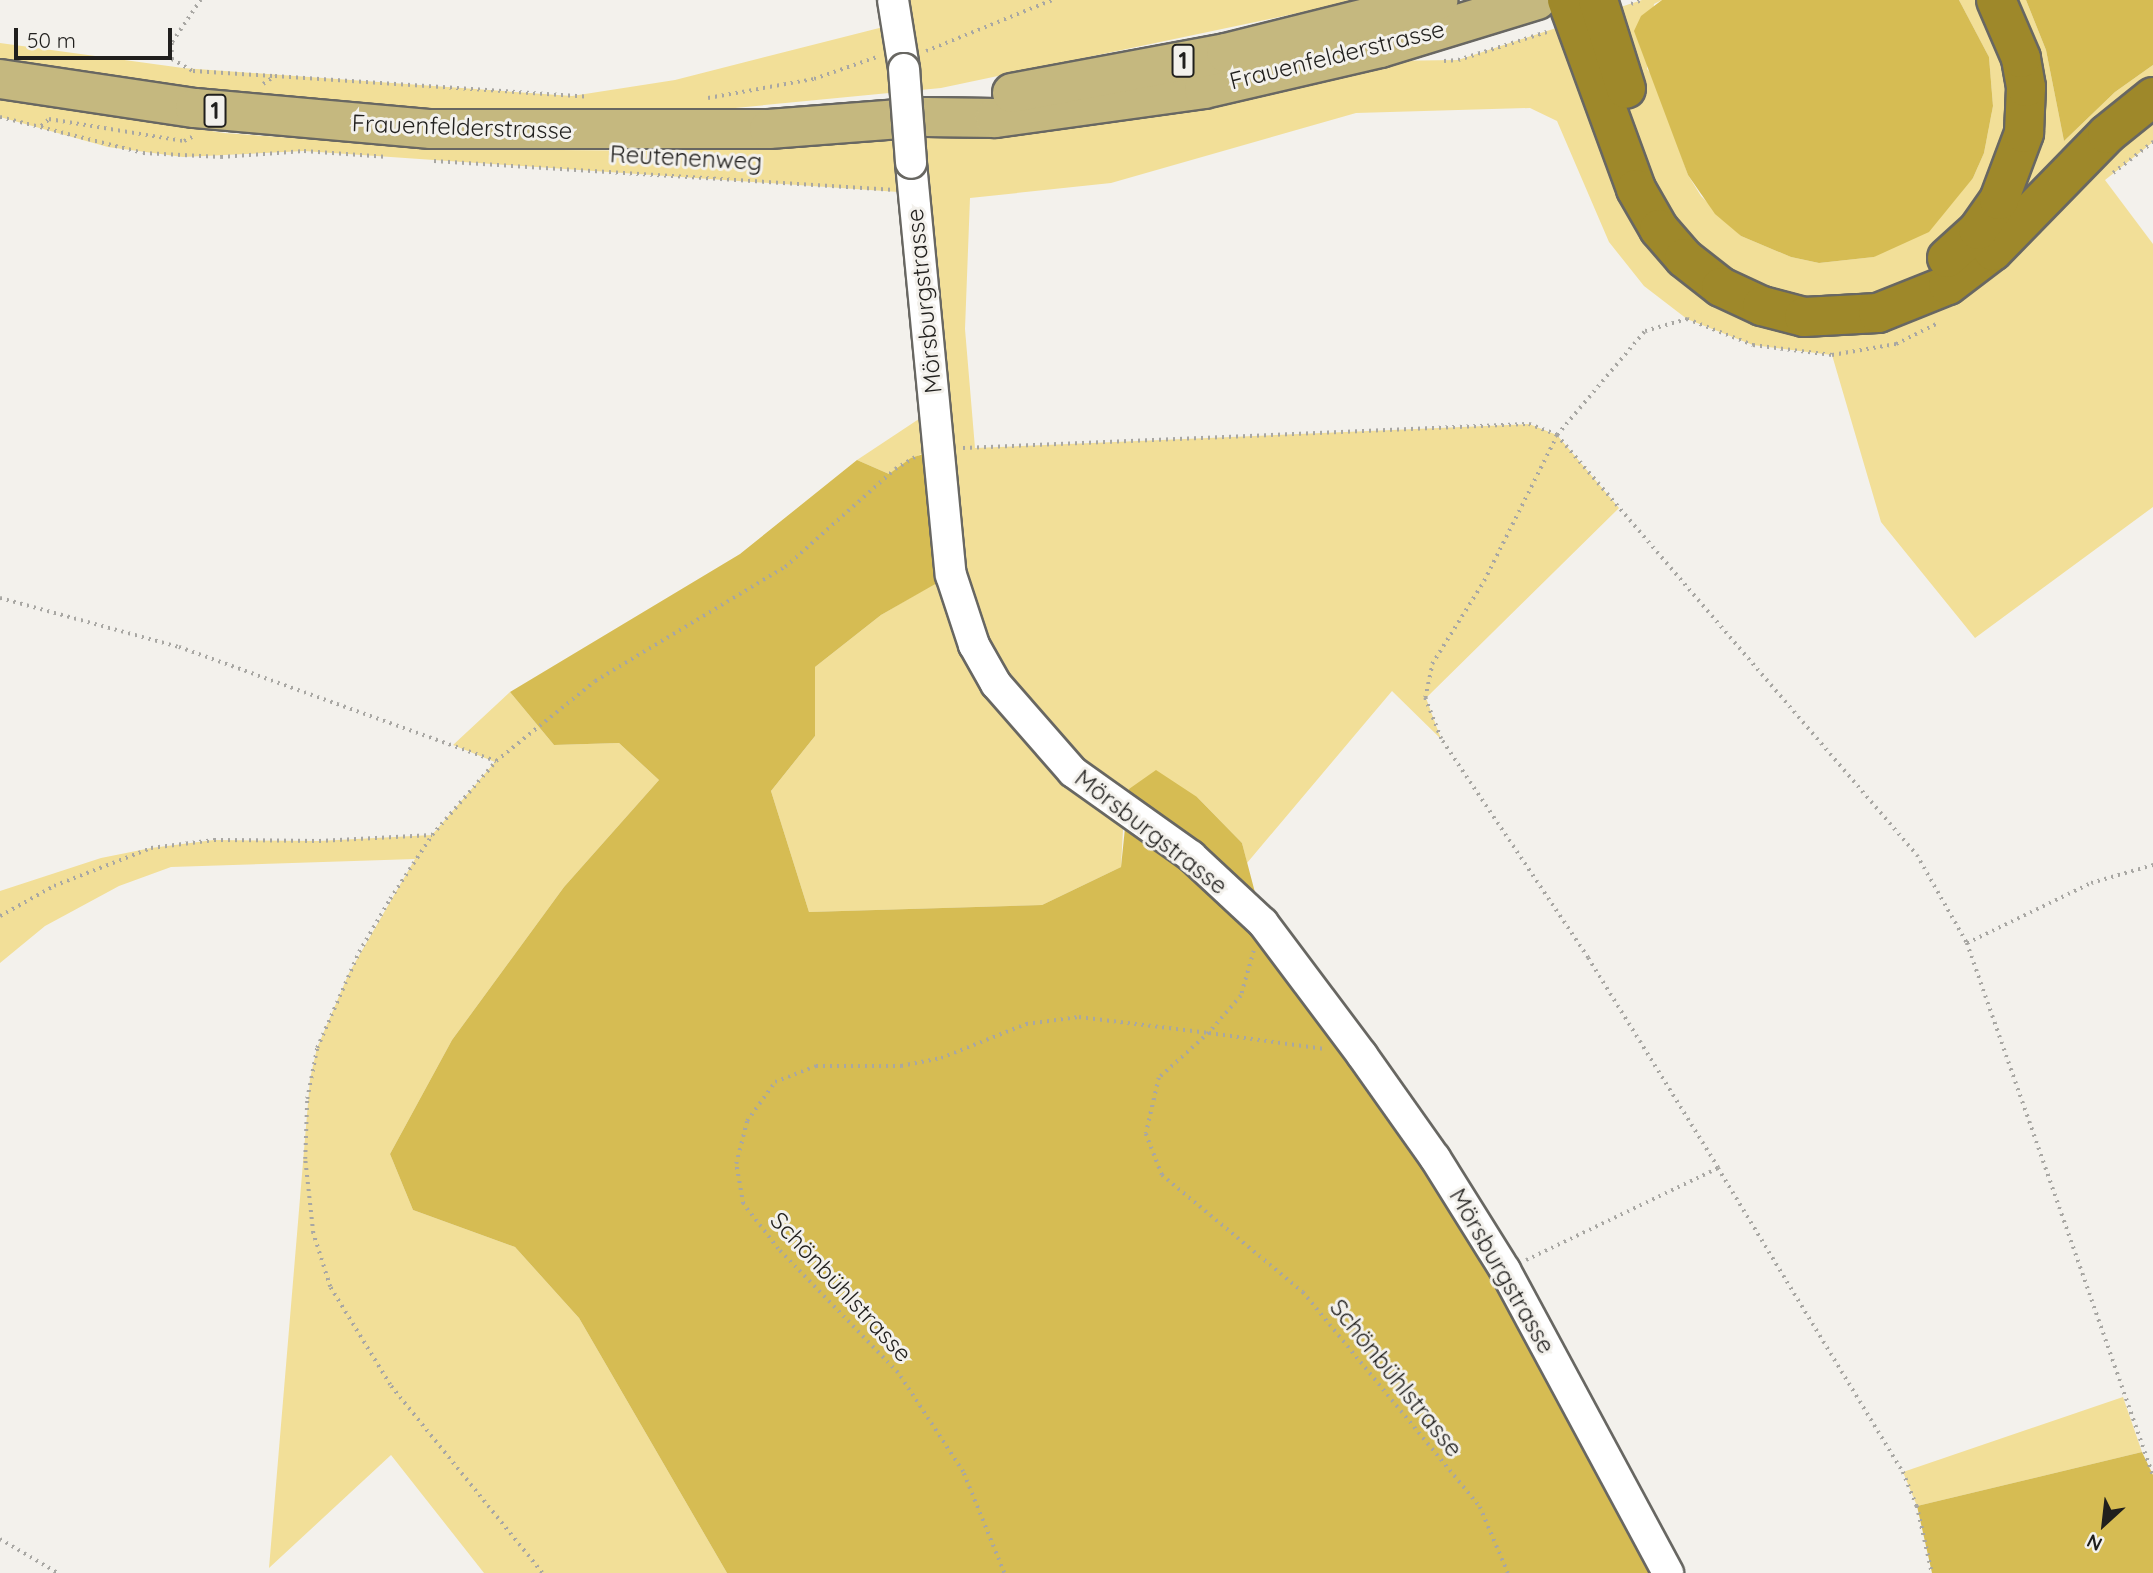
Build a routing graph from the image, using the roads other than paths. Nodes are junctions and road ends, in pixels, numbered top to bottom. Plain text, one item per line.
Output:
1 (894, 0) edge
2 (1438, 0) edge
3 (1537, 0) edge
4 (1567, 0) edge
5 (1598, 0) edge
6 (1996, 0) edge
7 (0, 79) edge
8 (2153, 97) edge
9 (926, 117) junction
10 (1668, 1573) edge

1 - 10 street, Mörsburgstrasse, bridge
2 - 9 main road, Frauenfelderstrasse / 1
3 - 9 main road, Frauenfelderstrasse / 1
4 - 8 highway
5 - 6 highway
7 - 9 main road, Frauenfelderstrasse / 1

